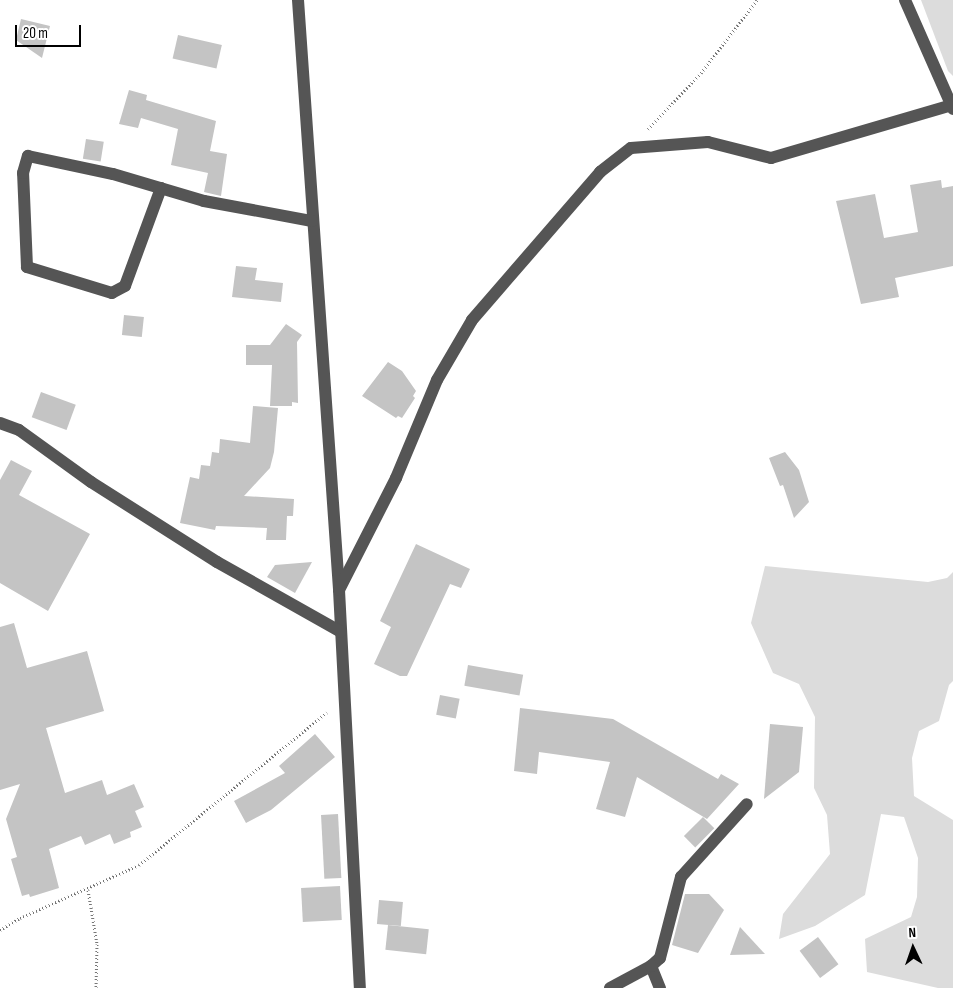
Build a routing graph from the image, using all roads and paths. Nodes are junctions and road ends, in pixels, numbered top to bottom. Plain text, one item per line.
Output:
1 (298, 0) edge
2 (757, 0) edge
3 (905, 0) edge
4 (951, 107) edge
5 (630, 148) junction
6 (161, 188) junction
7 (312, 221) junction
8 (0, 423) edge
9 (339, 590) junction
10 (341, 632) junction
11 (345, 697) junction
12 (747, 804) dead end
13 (88, 890) junction
14 (0, 930) edge
15 (651, 966) junction
16 (96, 988) edge
17 (360, 988) edge
18 (610, 988) edge
19 (660, 988) edge

1 - 7 street
2 - 5 path
3 - 4 street
4 - 5 street
5 - 9 street
6 - 6 street
6 - 7 street
7 - 9 street
8 - 10 street
9 - 10 street
10 - 11 street
11 - 13 path
11 - 17 street
12 - 15 street
13 - 14 path
13 - 16 path
15 - 18 street
15 - 19 street

